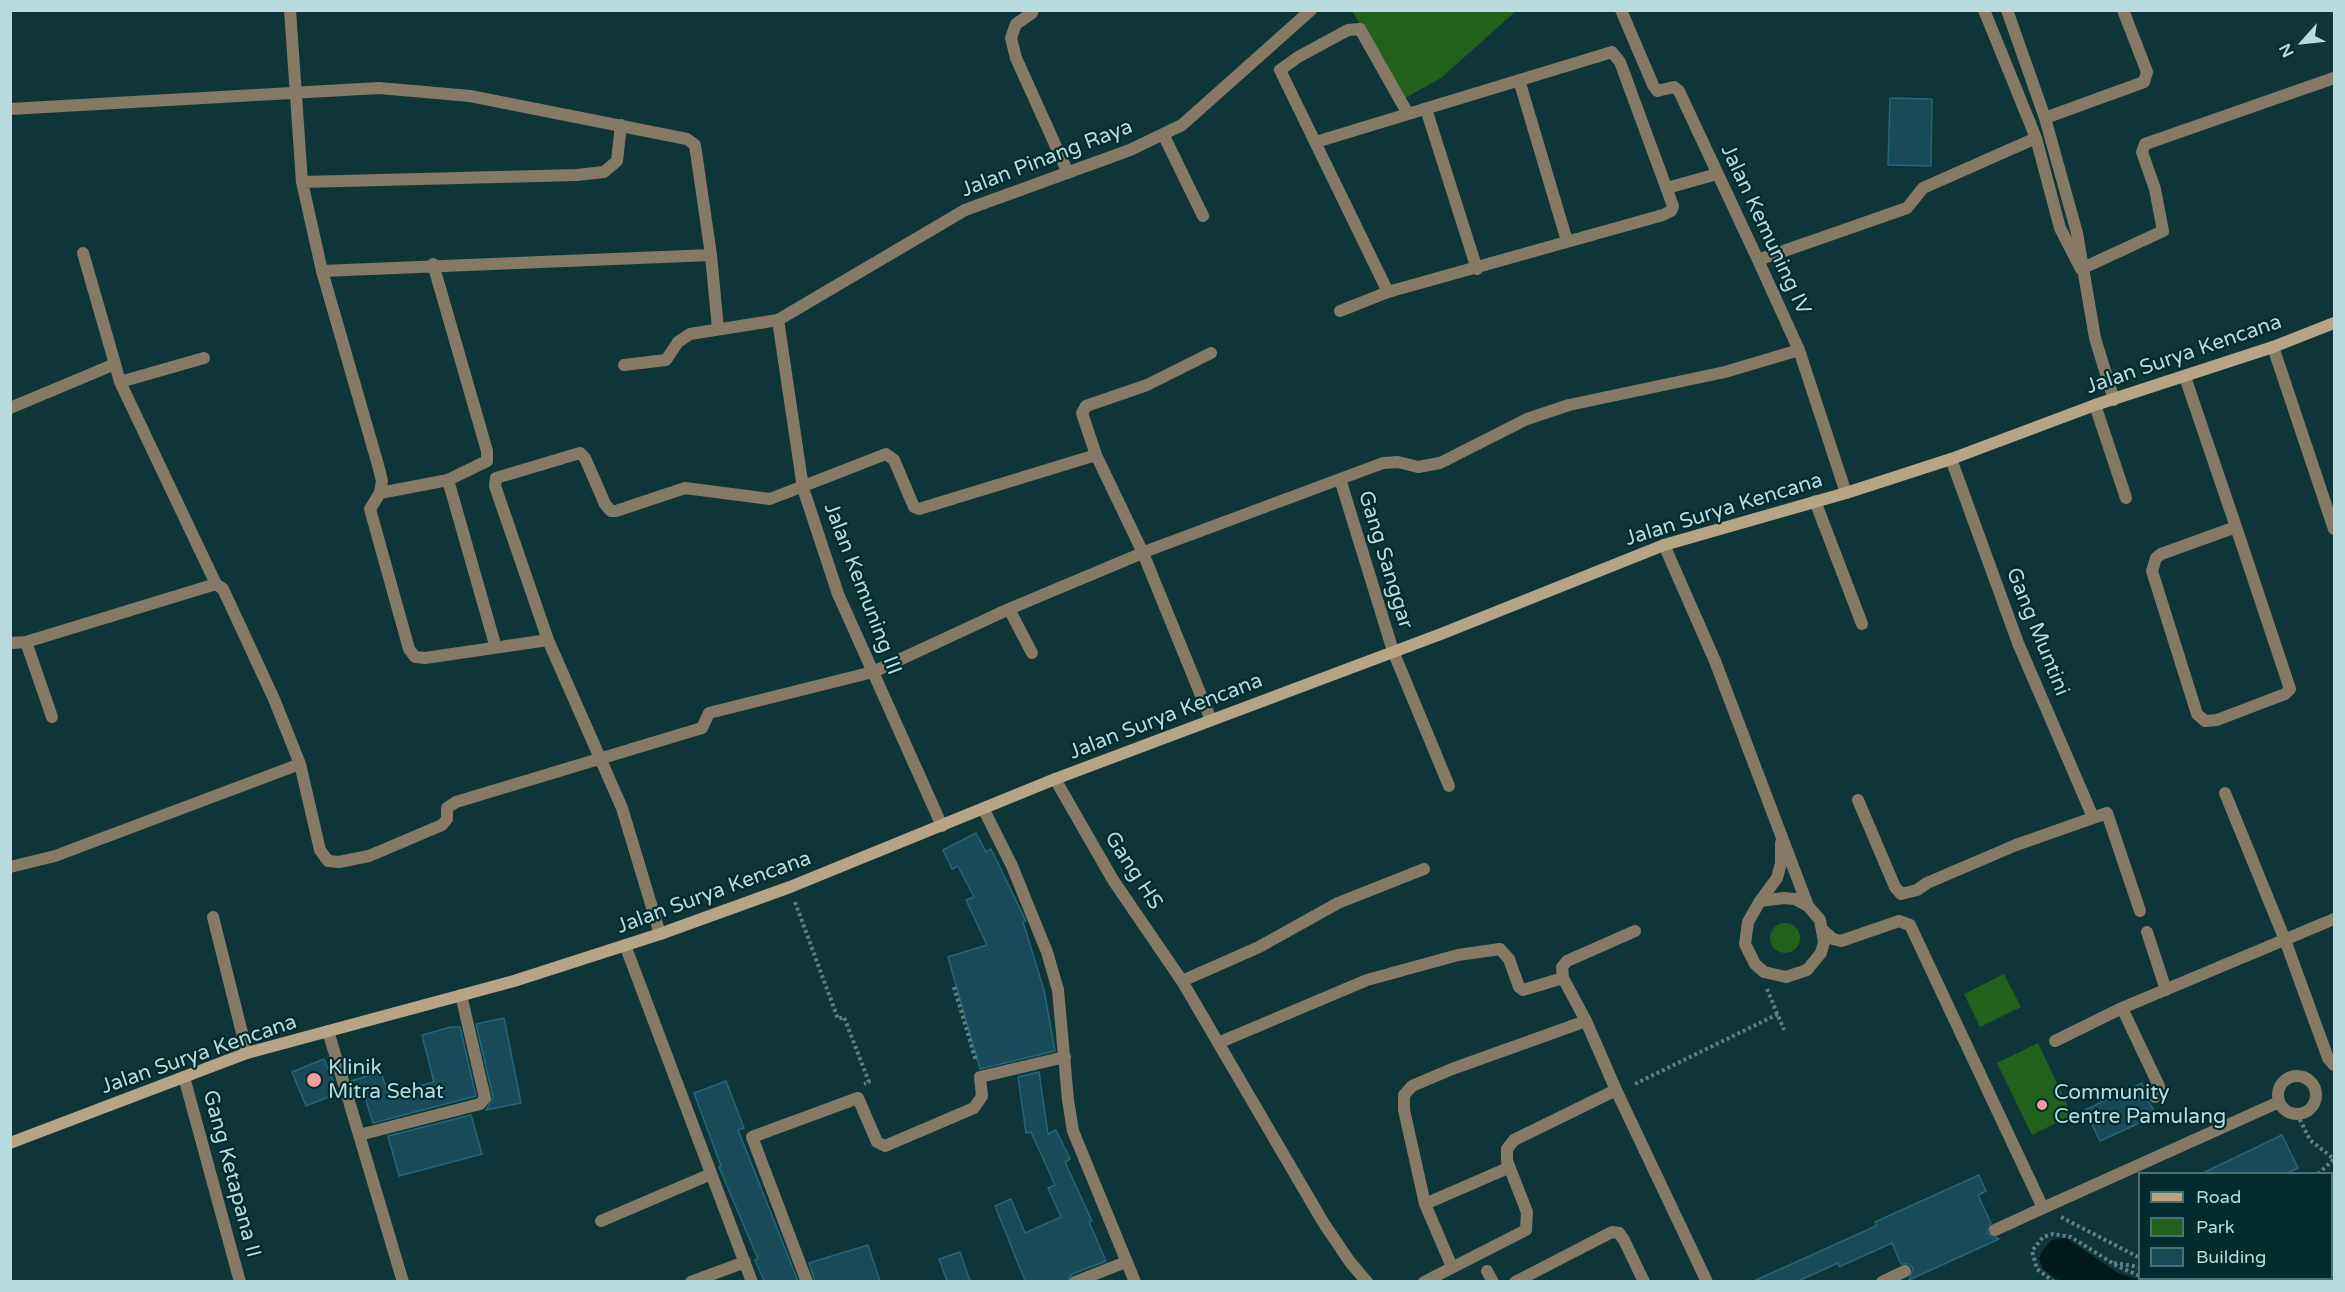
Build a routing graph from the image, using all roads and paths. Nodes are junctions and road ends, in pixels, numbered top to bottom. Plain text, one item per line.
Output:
1 (290, 10) edge
2 (1311, 10) edge
3 (1621, 10) edge
4 (1984, 10) edge
5 (2007, 10) edge
6 (2123, 10) edge
7 (1032, 14) dead end
8 (2334, 78) edge
9 (1519, 80) junction
10 (296, 91) junction
11 (10, 108) edge
12 (1426, 109) junction
13 (1408, 114) junction
14 (2045, 118) junction
15 (621, 125) junction
16 (1162, 134) junction
17 (2036, 138) junction
18 (1316, 142) junction
19 (1068, 173) junction
20 (1717, 174) junction
21 (302, 182) junction
22 (1667, 188) junction
23 (1203, 216) dead end
24 (1567, 241) junction
25 (83, 253) dead end
26 (711, 255) junction
27 (1758, 260) junction
28 (433, 264) junction
29 (1477, 268) junction
30 (2081, 269) junction
31 (322, 271) junction
32 (1388, 292) junction
33 (1340, 311) dead end
34 (778, 320) junction
35 (2334, 322) edge
36 (718, 329) junction
37 (2273, 347) junction
38 (1799, 350) junction
39 (1211, 353) dead end
40 (204, 358) dead end
41 (115, 364) junction
42 (624, 364) dead end
43 (2185, 377) junction
44 (120, 382) junction
45 (2114, 400) junction
46 (2095, 405) junction
47 (10, 408) edge
48 (1096, 455) junction
49 (1951, 459) junction
50 (1340, 479) junction
51 (448, 480) junction
52 (802, 488) junction
53 (380, 493) junction
54 (1846, 493) junction
55 (2126, 498) dead end
56 (1815, 501) junction
57 (2236, 527) junction
58 (2334, 528) edge
59 (1664, 544) junction
60 (1143, 553) junction
61 (216, 584) junction
62 (1009, 609) junction
63 (1862, 624) dead end
64 (548, 640) junction
65 (494, 641) dead end
66 (26, 642) junction
67 (10, 643) edge
68 (1393, 651) junction
69 (1032, 653) dead end
70 (873, 672) junction
71 (52, 717) dead end
72 (1210, 720) junction
73 (602, 757) junction
74 (300, 764) junction
75 (1055, 779) junction
76 (1449, 786) dead end
77 (2225, 793) dead end
78 (1858, 800) dead end
79 (984, 810) junction
80 (2093, 817) junction
81 (942, 826) junction
82 (1776, 826) junction
83 (10, 867) edge
84 (1424, 869) dead end
85 (790, 887) junction
86 (1760, 901) junction
87 (1809, 906) junction
88 (2140, 911) dead end
89 (213, 917) dead end
90 (2334, 919) edge
91 (1635, 931) dead end
92 (1824, 931) junction
93 (2147, 932) dead end
94 (660, 934) junction
95 (2285, 940) junction
96 (625, 945) junction
97 (1764, 972) junction
98 (1563, 978) junction
99 (1182, 981) junction
100 (954, 987) dead end
101 (2166, 990) junction
102 (461, 996) junction
103 (2122, 1008) junction
104 (1778, 1014) junction
105 (1586, 1021) junction
106 (1784, 1030) dead end
107 (328, 1031) junction
108 (2055, 1041) dead end
109 (1218, 1043) junction
110 (248, 1053) junction
111 (1065, 1057) junction
112 (2334, 1065) edge
113 (184, 1077) junction
114 (980, 1077) junction
115 (1635, 1084) dead end
116 (1616, 1090) junction
117 (2154, 1097) dead end
118 (858, 1098) junction
119 (2279, 1102) junction
120 (2297, 1114) junction
121 (359, 1135) junction
122 (10, 1143) edge
123 (2334, 1159) edge
124 (1508, 1168) junction
125 (2319, 1172) edge
126 (711, 1174) junction
127 (1425, 1204) junction
128 (2043, 1208) junction
129 (2062, 1219) dead end
130 (601, 1221) dead end
131 (1995, 1230) dead end
132 (2138, 1257) edge
133 (1126, 1262) junction
134 (745, 1263) junction
135 (2112, 1263) junction
136 (1452, 1267) junction
137 (2138, 1267) edge
138 (1905, 1271) dead end
139 (2138, 1276) edge
140 (240, 1281) edge
141 (403, 1281) edge
142 (691, 1281) edge
143 (752, 1281) edge
144 (807, 1281) edge
145 (1075, 1281) edge
146 (1134, 1281) edge
147 (1367, 1281) edge
148 (1424, 1281) edge
149 (1515, 1281) edge
150 (1644, 1281) edge
151 (1707, 1281) edge
152 (1882, 1281) edge
153 (2054, 1281) edge

1 - 10 street
2 - 16 street, Jalan Pinang Raya
3 - 20 street, Jalan Kemuning IV
4 - 17 street
5 - 14 street
6 - 14 street
7 - 19 street
8 - 30 street
9 - 12 street
9 - 22 street
9 - 24 street
10 - 11 street
10 - 15 street
10 - 21 street
12 - 13 street
12 - 29 street
13 - 18 street
13 - 18 street
14 - 30 street
15 - 21 street
15 - 26 street
16 - 19 street, Jalan Pinang Raya
16 - 23 street
17 - 27 street
17 - 30 street
18 - 32 street
19 - 34 street, Jalan Pinang Raya
20 - 22 street
20 - 27 street, Jalan Kemuning IV
21 - 31 street
22 - 24 street
24 - 29 street
25 - 41 street
26 - 28 street
26 - 36 street
27 - 38 street, Jalan Kemuning IV
28 - 31 street
28 - 51 street
29 - 32 street
30 - 45 street
31 - 53 street
32 - 33 street
34 - 36 street
34 - 52 street, Jalan Kemuning III
35 - 37 main road, Jalan Surya Kencana
36 - 42 street
37 - 43 main road, Jalan Surya Kencana
37 - 58 street
38 - 50 street
38 - 54 street, Jalan Kemuning IV
39 - 48 street
40 - 44 street
41 - 44 street
41 - 47 street
43 - 45 main road, Jalan Surya Kencana
43 - 57 street
44 - 61 street
45 - 46 main road, Jalan Surya Kencana
46 - 49 main road, Jalan Surya Kencana
46 - 55 street
48 - 52 street
48 - 60 street
49 - 54 main road, Jalan Surya Kencana
49 - 80 street, Gang Muntini
50 - 60 street
50 - 68 street, Gang Sanggar
51 - 53 street
51 - 65 street
52 - 64 street
52 - 70 street, Jalan Kemuning III
53 - 64 street
54 - 56 main road, Jalan Surya Kencana
56 - 59 main road, Jalan Surya Kencana
56 - 63 street
57 - 57 street
59 - 68 main road, Jalan Surya Kencana
59 - 82 street
60 - 62 street
60 - 72 street
61 - 66 street
61 - 74 street
62 - 69 street
62 - 70 street
64 - 73 street
66 - 67 street
66 - 71 street
68 - 72 main road, Jalan Surya Kencana
68 - 76 street, Gang Sanggar
70 - 73 street
70 - 81 street, Jalan Kemuning III
72 - 75 main road, Jalan Surya Kencana
73 - 74 street
73 - 94 street
74 - 83 street
75 - 79 main road, Jalan Surya Kencana
75 - 99 street, Gang HS
77 - 95 street
78 - 80 street
79 - 81 main road, Jalan Surya Kencana
79 - 111 street
80 - 88 street
81 - 85 main road, Jalan Surya Kencana
82 - 86 street
82 - 87 street
84 - 99 street
85 - 94 main road, Jalan Surya Kencana
85 - 118 path
86 - 87 street
86 - 97 street
87 - 92 street
89 - 110 street
90 - 95 street
91 - 98 street
92 - 97 street
92 - 128 street
93 - 101 street
94 - 96 main road, Jalan Surya Kencana
95 - 101 street
95 - 112 street
96 - 102 main road, Jalan Surya Kencana
96 - 126 street
97 - 104 path
98 - 105 street
98 - 109 street
99 - 109 street, Gang HS
100 - 114 path
101 - 103 street
102 - 107 main road, Jalan Surya Kencana
102 - 121 street
103 - 108 street
103 - 117 street
104 - 106 path
104 - 115 path
105 - 116 street
105 - 127 street
107 - 110 main road, Jalan Surya Kencana
107 - 121 street
109 - 147 street, Gang HS
110 - 113 main road, Jalan Surya Kencana
111 - 114 street
111 - 133 street
113 - 122 main road, Jalan Surya Kencana
113 - 140 street, Gang Ketapana II
114 - 118 street
116 - 124 street
116 - 151 street
118 - 144 street
119 - 120 street
119 - 120 street
119 - 128 street
120 - 123 path
121 - 141 street
123 - 125 path
124 - 127 street
124 - 136 street
126 - 130 street
126 - 134 street
127 - 136 street
128 - 131 street
129 - 132 path
133 - 145 street
133 - 146 street
134 - 142 street
134 - 143 street
135 - 137 path
135 - 139 path
135 - 153 path
136 - 148 street
138 - 152 street
149 - 150 street

